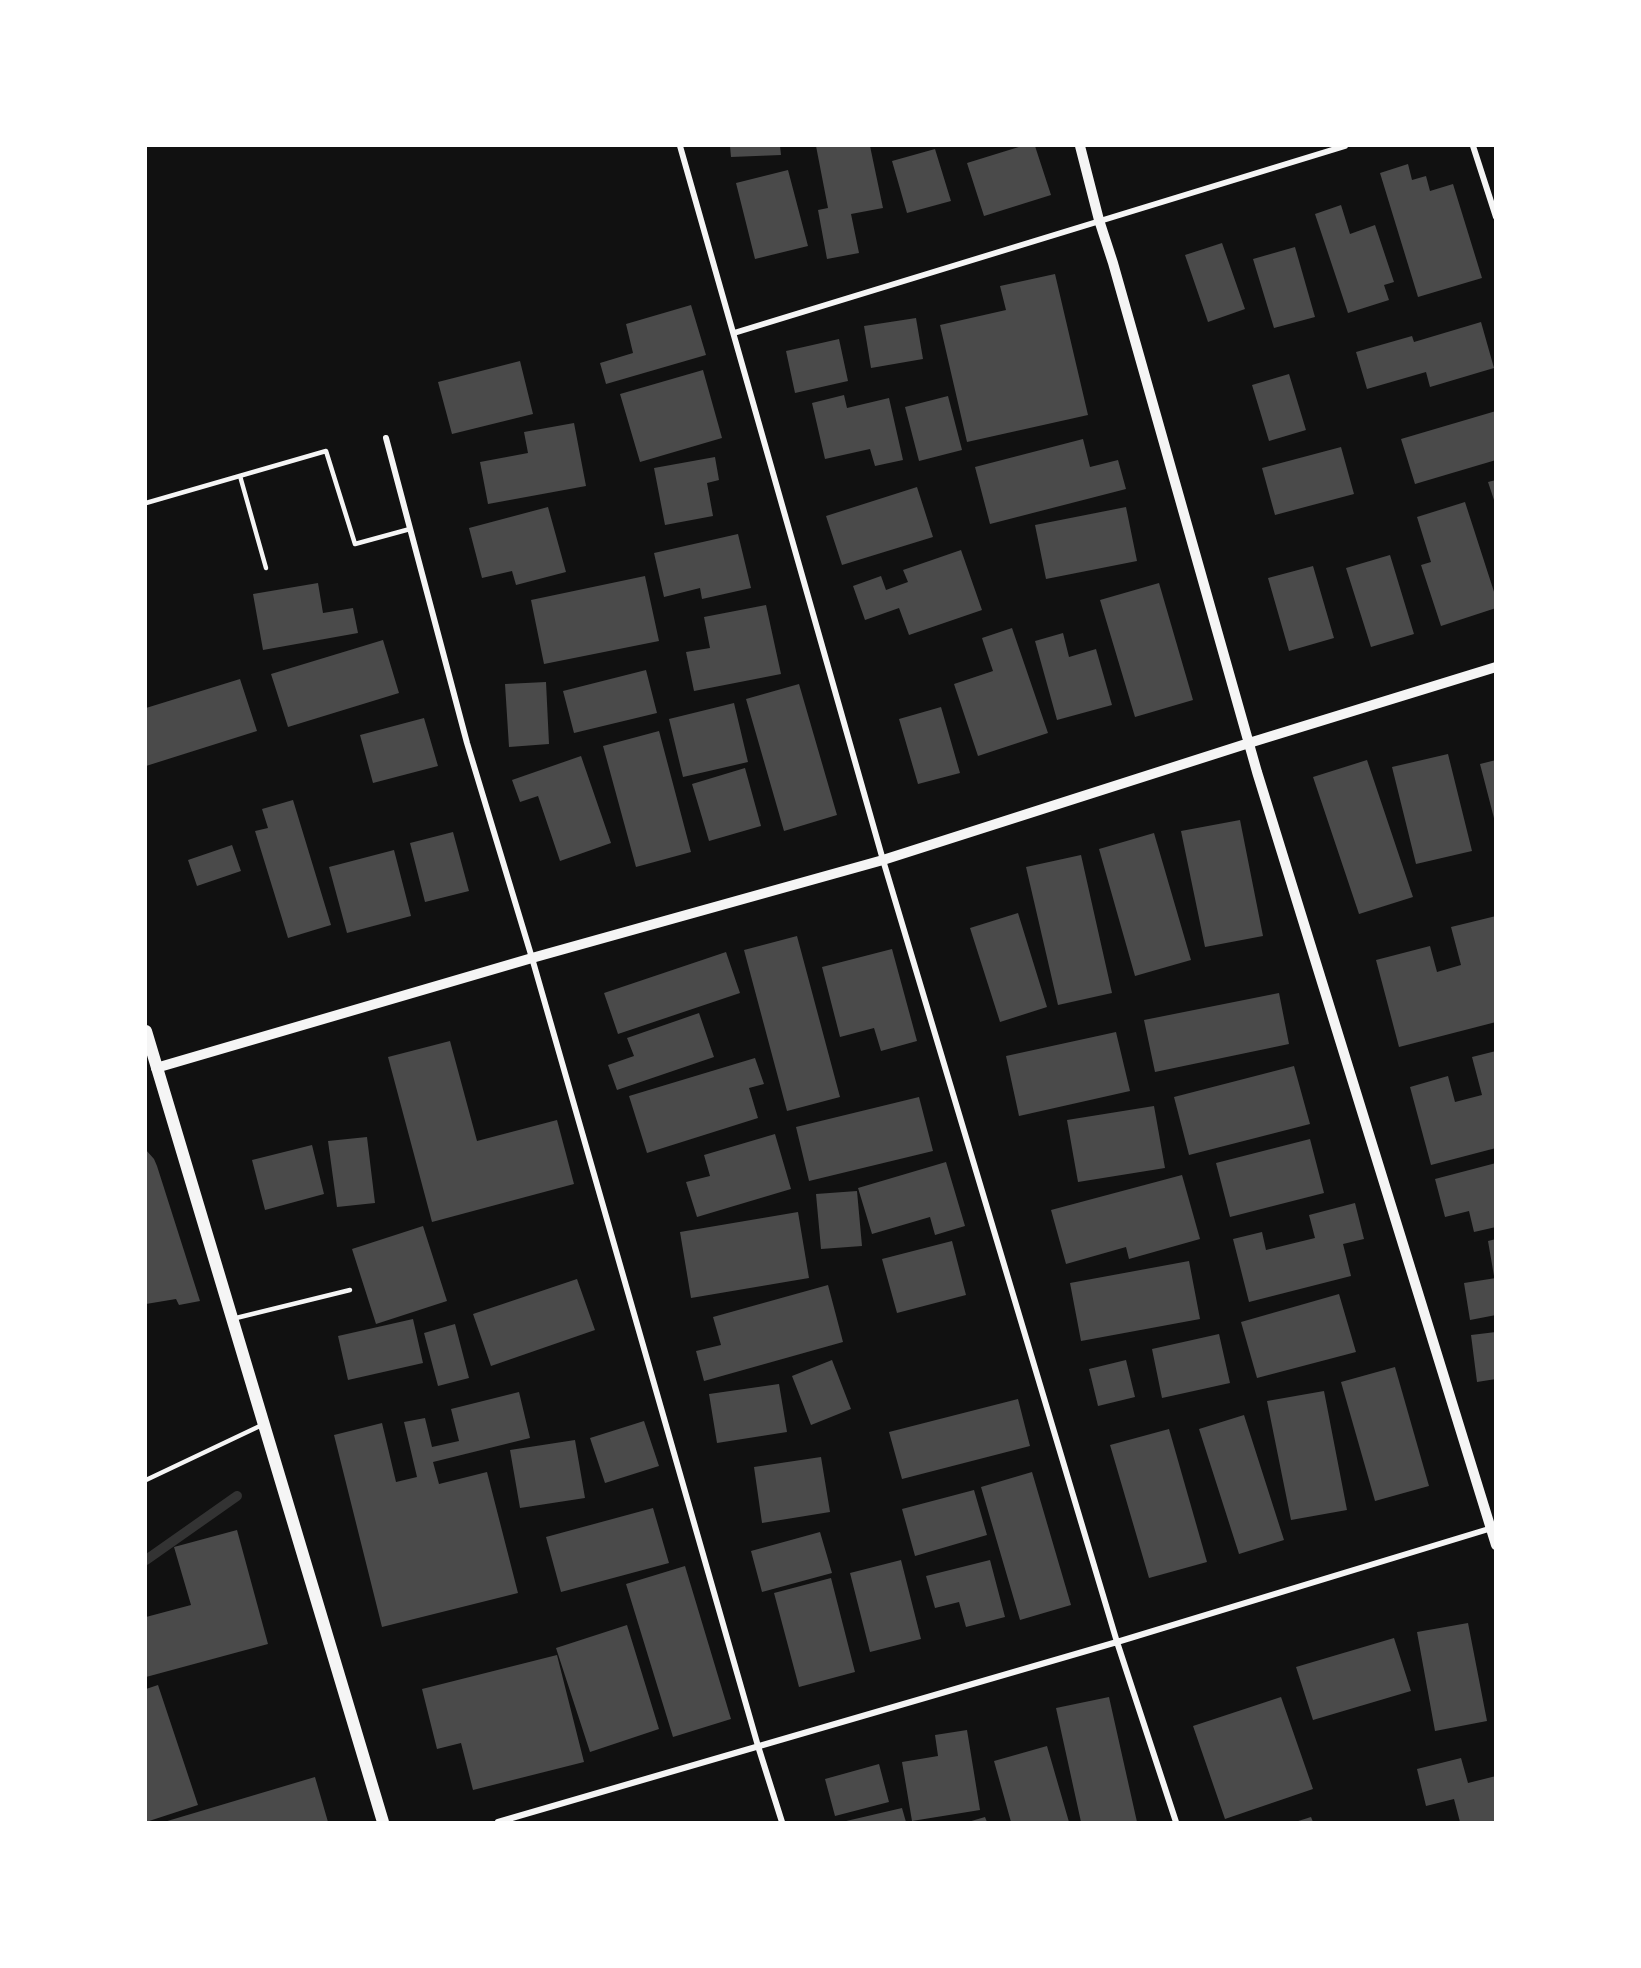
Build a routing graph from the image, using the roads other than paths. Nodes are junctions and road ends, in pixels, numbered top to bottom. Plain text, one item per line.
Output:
1 (680, 146) edge
2 (1080, 146) edge
3 (1345, 146) edge
4 (1473, 146) edge
5 (1496, 217) edge
6 (1099, 220) junction
7 (734, 333) junction
8 (386, 438) dead end
9 (240, 476) junction
10 (146, 503) edge
11 (410, 529) junction
12 (267, 568) dead end
13 (1496, 667) edge
14 (1249, 743) junction
15 (883, 860) junction
16 (532, 958) junction
17 (146, 1031) edge
18 (151, 1070) edge
19 (350, 1290) dead end
20 (232, 1319) junction
21 (264, 1424) junction
22 (146, 1480) edge
23 (1493, 1528) edge
24 (1496, 1545) edge
25 (1117, 1642) junction
26 (758, 1746) junction
27 (383, 1822) edge
28 (498, 1822) edge
29 (782, 1822) edge
30 (1176, 1822) edge

1 - 7 street
2 - 6 street
3 - 6 street
4 - 5 street
6 - 7 street
6 - 14 street
7 - 15 street
8 - 11 street
9 - 10 lane
9 - 11 lane
9 - 12 lane
11 - 16 street
13 - 14 street
14 - 15 street
14 - 23 street
15 - 16 street
15 - 25 street
16 - 18 street
16 - 26 street
17 - 18 main road
18 - 20 main road
19 - 20 lane
20 - 21 main road
21 - 22 lane
21 - 27 main road
23 - 24 street
23 - 25 street
25 - 26 street
25 - 30 street
26 - 28 street
26 - 29 street

